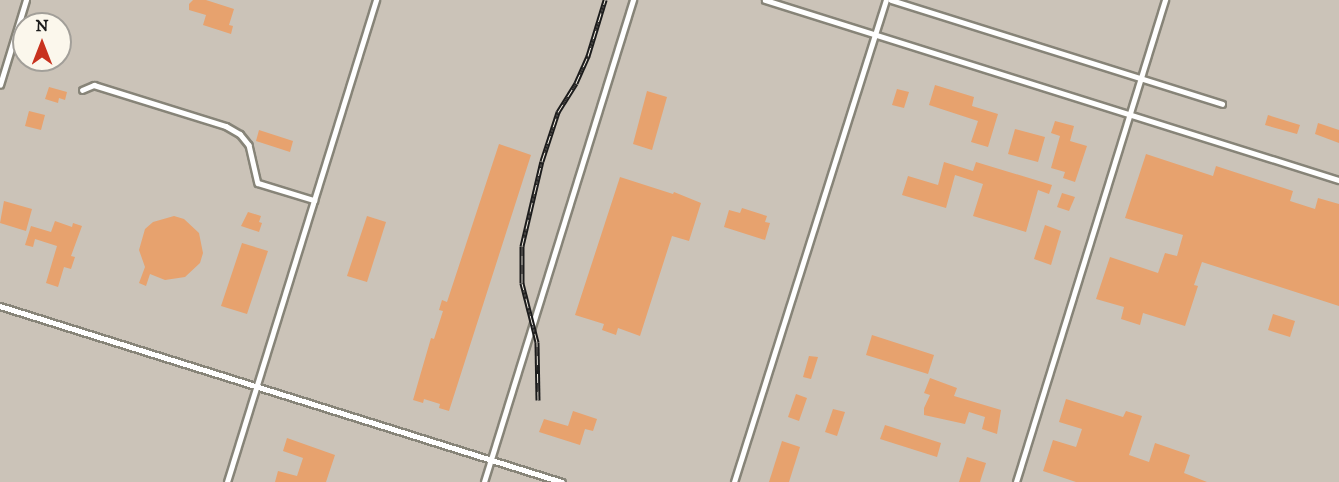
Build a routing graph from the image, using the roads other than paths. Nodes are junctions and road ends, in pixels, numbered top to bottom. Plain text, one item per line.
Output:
1 (27, 0) edge
2 (376, 0) edge
3 (633, 0) edge
4 (765, 0) edge
5 (886, 0) edge
6 (891, 0) edge
7 (1165, 0) edge
8 (875, 34) junction
9 (1141, 78) junction
10 (0, 86) edge
11 (82, 90) dead end
12 (1222, 104) dead end
13 (1130, 115) junction
14 (1339, 180) edge
15 (314, 200) junction
16 (0, 306) edge
17 (256, 386) junction
18 (491, 460) junction
19 (227, 482) edge
20 (484, 482) edge
21 (562, 482) edge
22 (734, 482) edge
23 (1016, 482) edge

1 - 10 lane
2 - 15 lane
3 - 18 lane
4 - 8 lane
5 - 8 lane
6 - 9 lane
7 - 9 lane
8 - 13 lane
8 - 22 lane
9 - 12 lane
9 - 13 lane
11 - 15 lane
13 - 14 lane
13 - 23 lane
15 - 17 lane
16 - 17 lane
17 - 18 lane
17 - 19 lane
18 - 20 lane
18 - 21 lane

